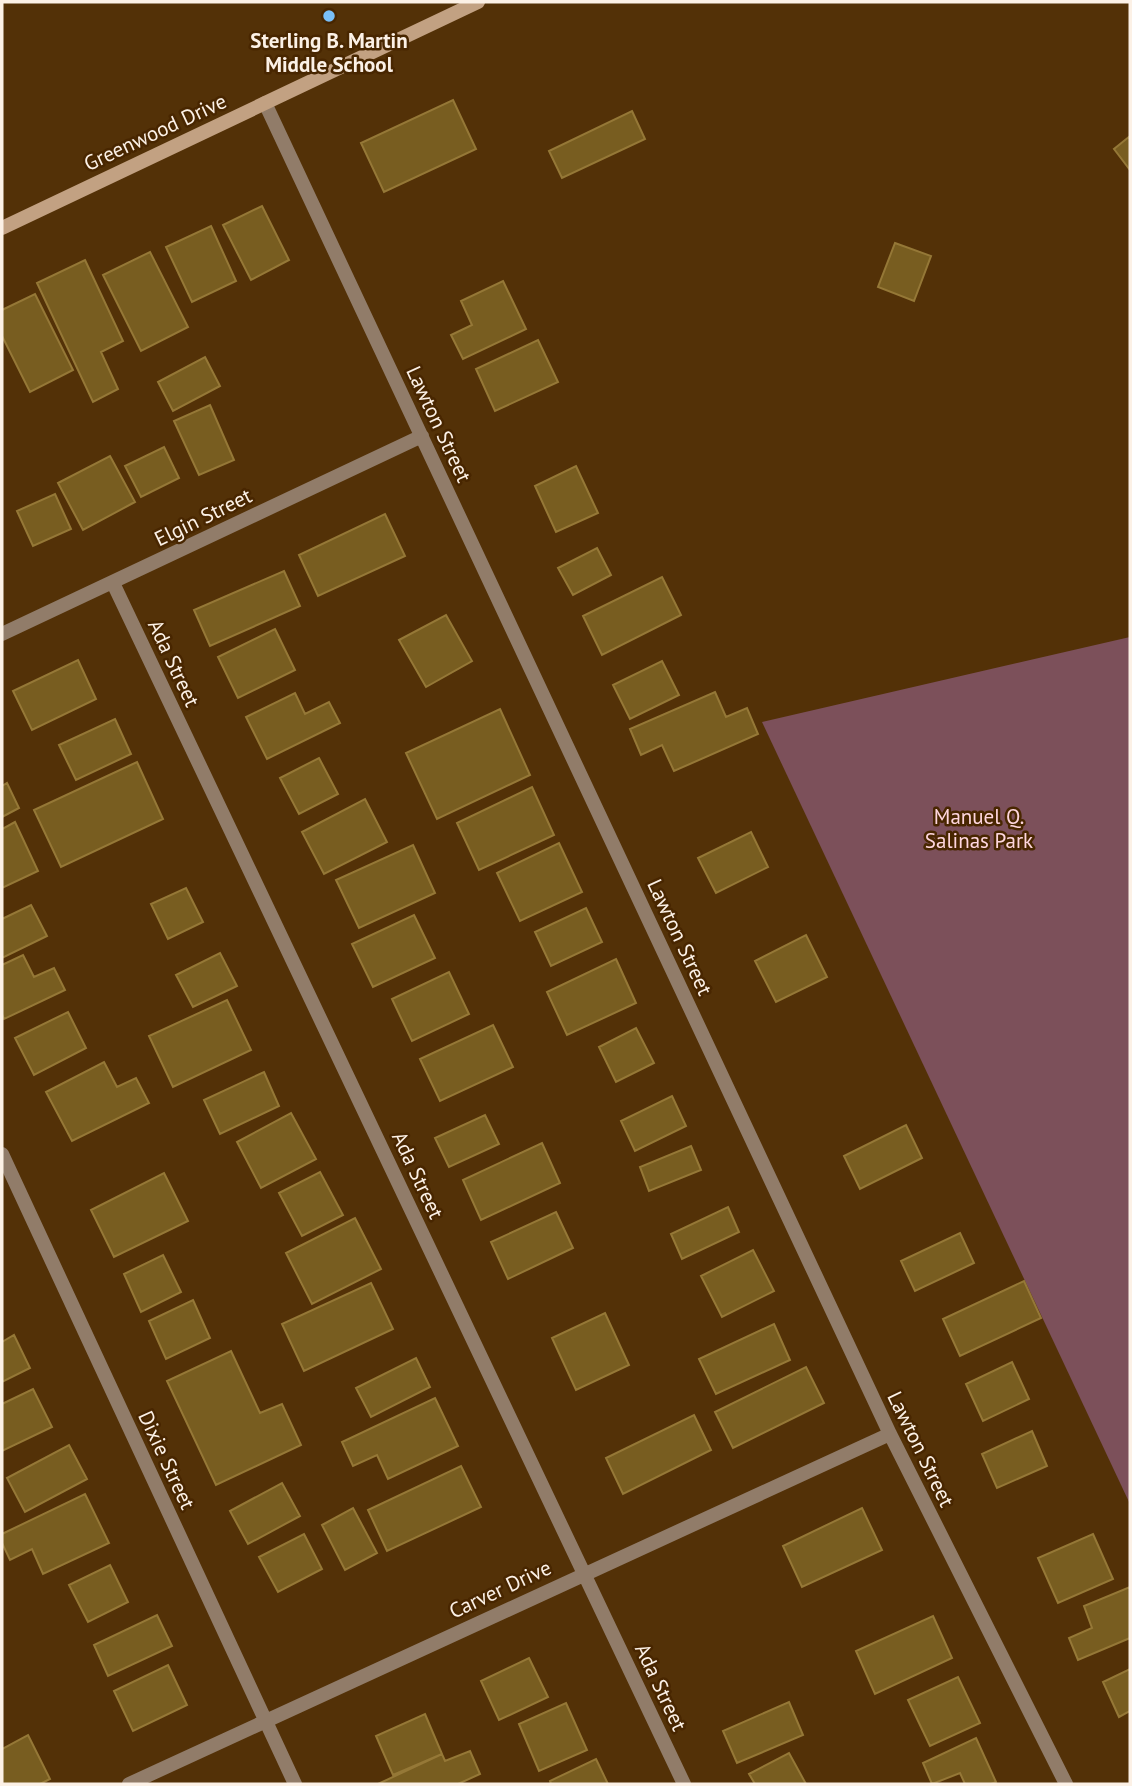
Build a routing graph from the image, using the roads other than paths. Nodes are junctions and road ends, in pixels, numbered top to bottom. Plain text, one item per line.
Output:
1 (478, 2) edge
2 (265, 103) junction
3 (2, 228) edge
4 (422, 436) junction
5 (113, 583) junction
6 (2, 634) edge
7 (2, 1154) edge
8 (890, 1434) junction
9 (584, 1573) junction
10 (265, 1722) junction
11 (129, 1784) edge
12 (295, 1784) edge
13 (684, 1784) edge
14 (1066, 1784) edge

1 - 2 main road, Greenwood Drive
2 - 3 main road, Greenwood Drive
2 - 4 street, Lawton Street
4 - 5 street, Elgin Street
4 - 8 street, Lawton Street
5 - 6 street, Elgin Street
5 - 9 street, Ada Street
7 - 10 street, Dixie Street
8 - 9 street, Carver Drive
8 - 14 street, Lawton Street
9 - 10 street, Carver Drive
9 - 13 street, Ada Street
10 - 11 street, Carver Drive
10 - 12 street, Dixie Street

